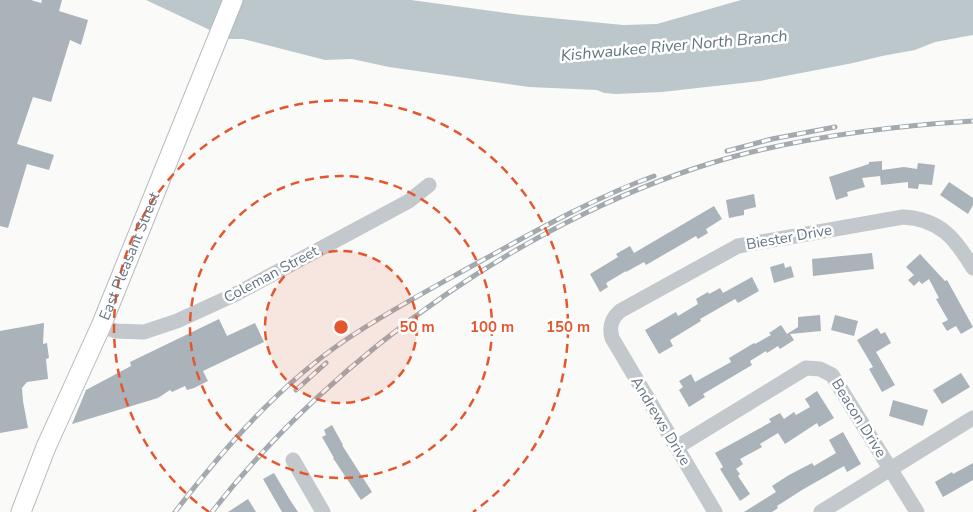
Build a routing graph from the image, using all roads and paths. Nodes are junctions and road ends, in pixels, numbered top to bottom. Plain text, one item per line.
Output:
1 (233, 0) edge
2 (429, 185) dead end
3 (973, 268) edge
4 (102, 326) junction
5 (610, 330) joint
6 (973, 418) edge
7 (676, 447) junction
8 (293, 460) dead end
9 (890, 469) junction
10 (21, 512) edge
11 (323, 512) edge
12 (715, 512) edge
13 (821, 512) edge
14 (916, 512) edge

1 - 4 main road, East Pleasant Street
2 - 4 street, Coleman Street
3 - 5 street, Biester Drive
4 - 10 main road, East Pleasant Street
5 - 7 street, Andrews Drive
6 - 9 street
7 - 9 street, Beacon Drive
7 - 12 street, Andrews Drive
8 - 11 street
9 - 13 street
9 - 14 street, Beacon Drive

